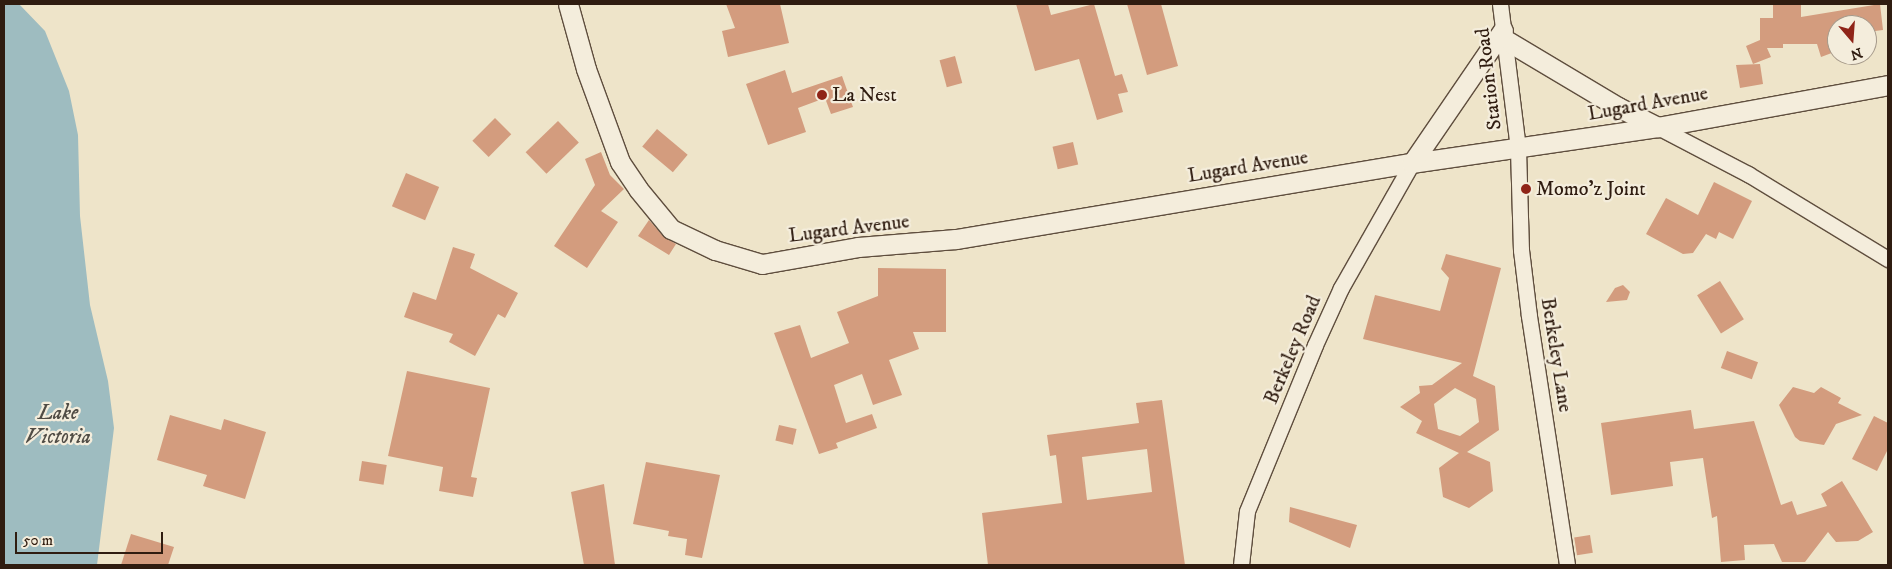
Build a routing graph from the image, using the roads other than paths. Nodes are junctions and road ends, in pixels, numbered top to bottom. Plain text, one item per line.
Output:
1 (568, 4) edge
2 (1500, 4) edge
3 (1504, 34) junction
4 (1888, 85) edge
5 (1658, 127) junction
6 (1518, 149) junction
7 (1412, 162) junction
8 (1888, 259) edge
9 (1242, 565) edge
10 (1568, 565) edge

1 - 7 street, Lugard Avenue
2 - 3 street, Station Road
3 - 5 street
3 - 6 street, Station Road
3 - 7 street
4 - 5 street, Lugard Avenue
5 - 6 street, Lugard Avenue
5 - 8 street
6 - 7 street, Lugard Avenue
6 - 10 street, Berkeley Lane
7 - 9 street, Berkeley Road

